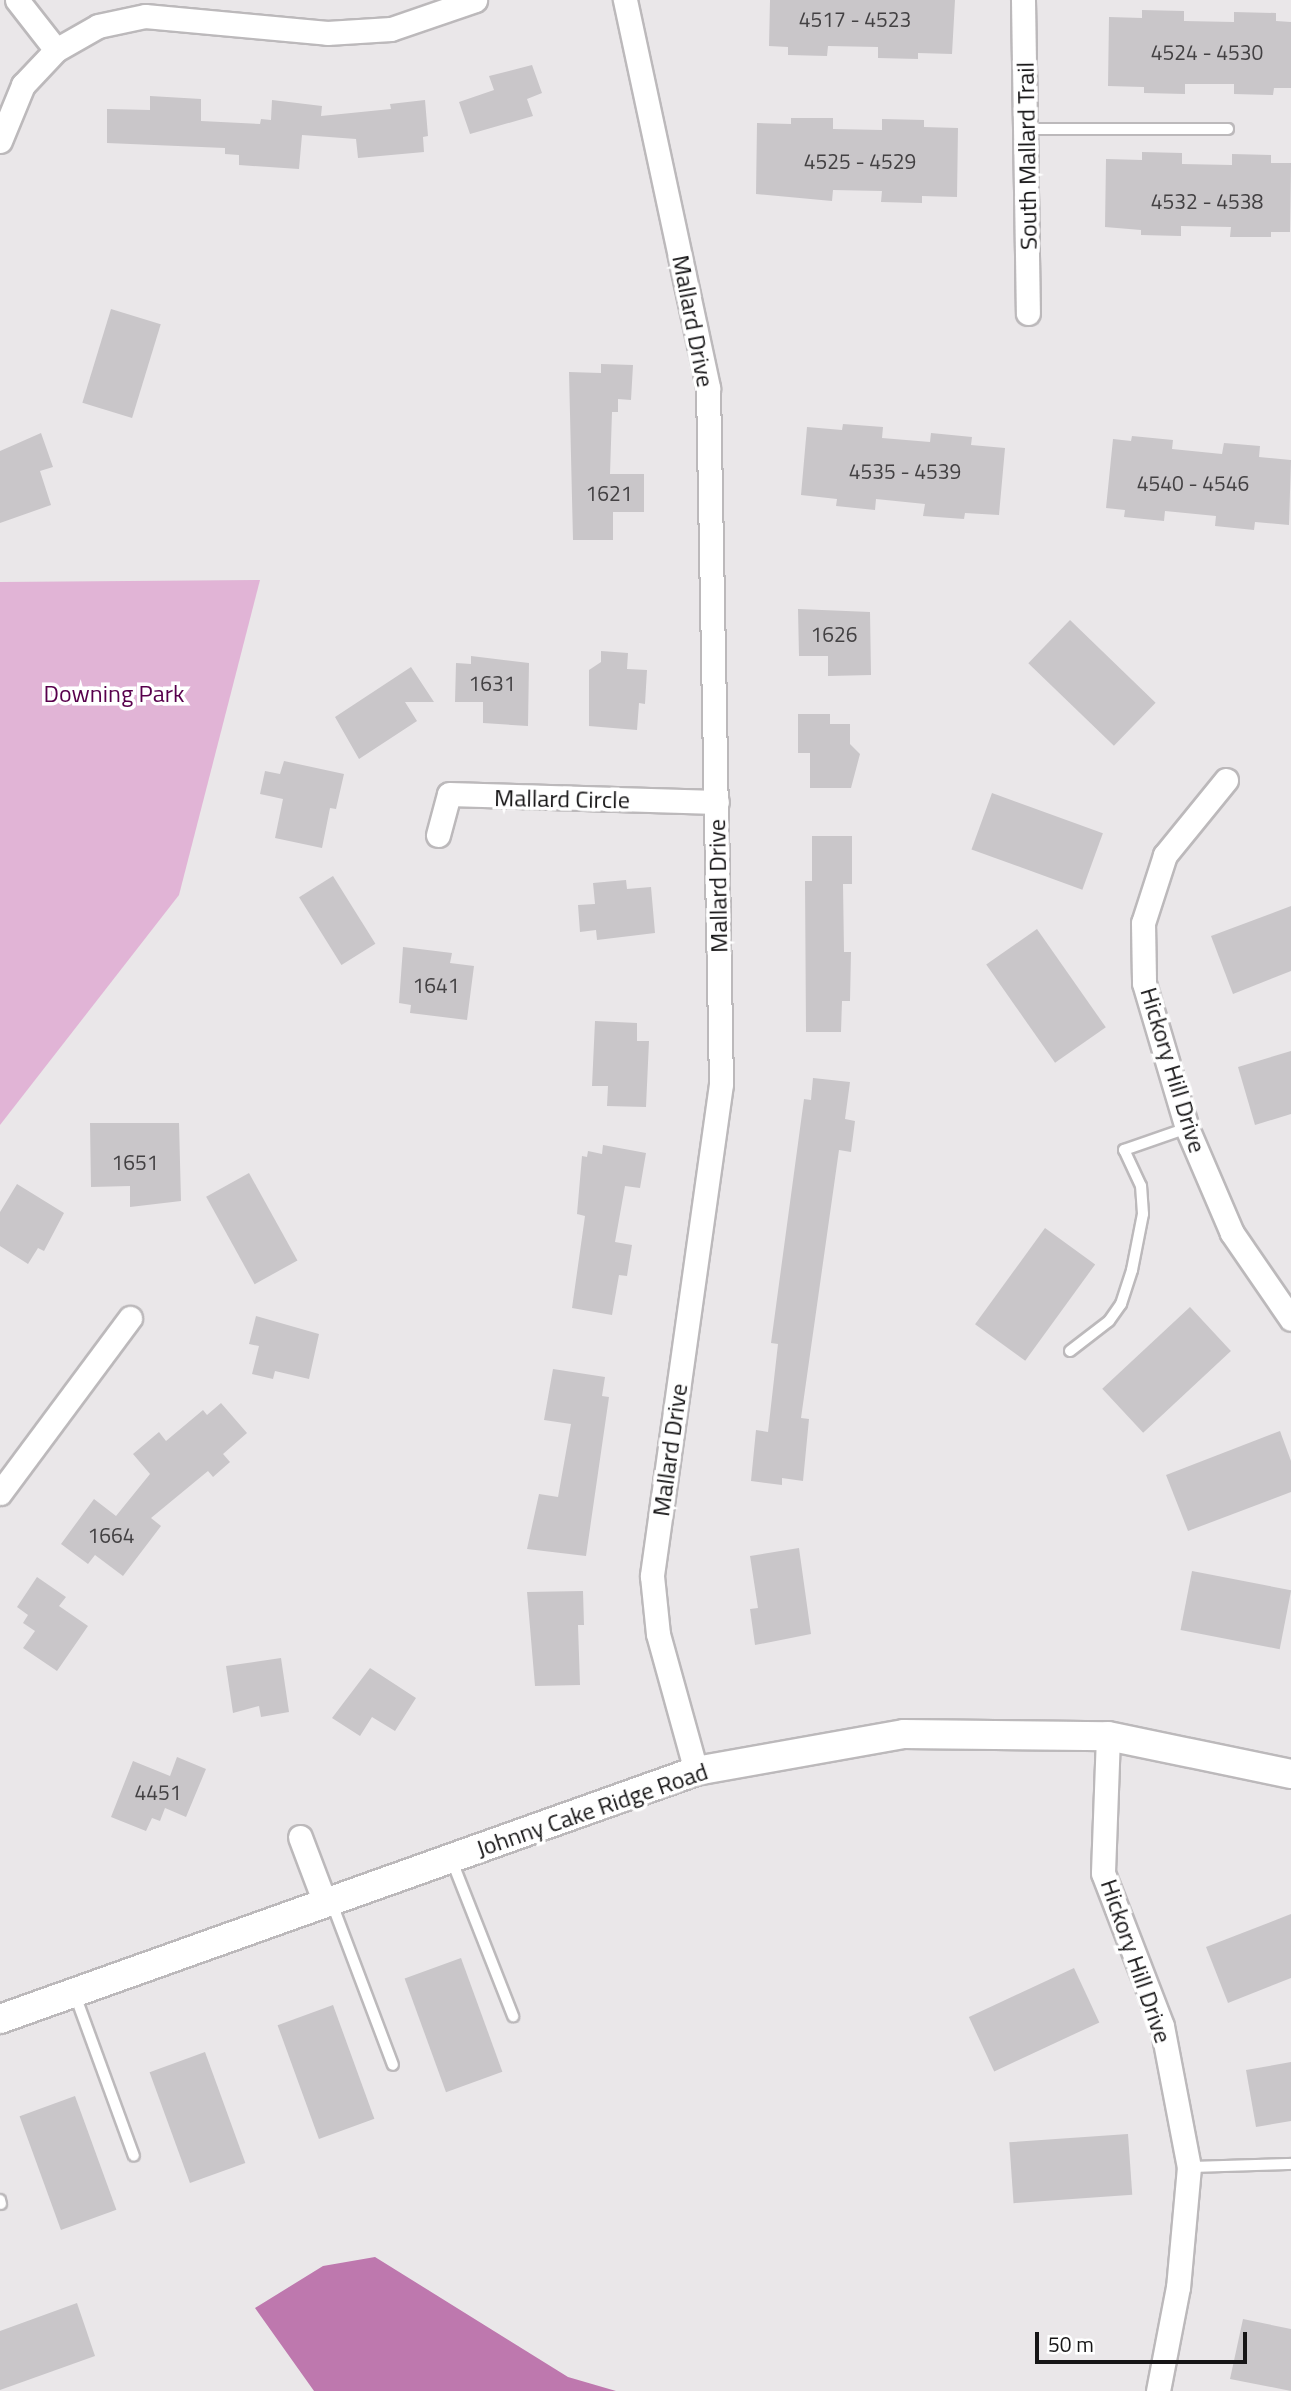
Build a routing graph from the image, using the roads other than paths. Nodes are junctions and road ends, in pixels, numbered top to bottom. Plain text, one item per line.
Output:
1 (17, 0) edge
2 (475, 0) edge
3 (625, 0) edge
4 (1023, 0) edge
5 (56, 50) junction
6 (1228, 129) dead end
7 (1027, 130) junction
8 (0, 141) edge
9 (1028, 313) dead end
10 (1226, 780) dead end
11 (717, 802) junction
12 (438, 835) dead end
13 (1186, 1128) junction
14 (130, 1318) dead end
15 (1291, 1319) edge
16 (1070, 1351) dead end
17 (0, 1493) edge
18 (1108, 1736) junction
19 (696, 1771) junction
20 (1291, 1774) edge
21 (300, 1837) dead end
22 (451, 1858) junction
23 (328, 1902) junction
24 (74, 1993) junction
25 (513, 2016) dead end
26 (0, 2019) edge
27 (393, 2066) dead end
28 (134, 2156) dead end
29 (1291, 2164) edge
30 (1189, 2167) junction
31 (1158, 2391) edge

1 - 5 street
2 - 5 street
3 - 11 street, Mallard Drive
4 - 7 street, South Mallard Trail
5 - 8 street
6 - 7 lane
7 - 9 street, South Mallard Trail
10 - 13 street, Hickory Hill Drive
11 - 12 street, Mallard Circle
11 - 19 street, Mallard Drive
13 - 15 street, Hickory Hill Drive
13 - 16 lane
14 - 17 street
18 - 19 street, Johnny Cake Ridge Road
18 - 20 street, Johnny Cake Ridge Road
18 - 30 street, Hickory Hill Drive
19 - 22 street, Johnny Cake Ridge Road
21 - 23 street
22 - 23 street, Johnny Cake Ridge Road
22 - 25 lane
23 - 24 street, Johnny Cake Ridge Road
23 - 27 lane
24 - 26 street, Johnny Cake Ridge Road
24 - 28 lane
29 - 30 lane
30 - 31 street, Hickory Hill Drive

